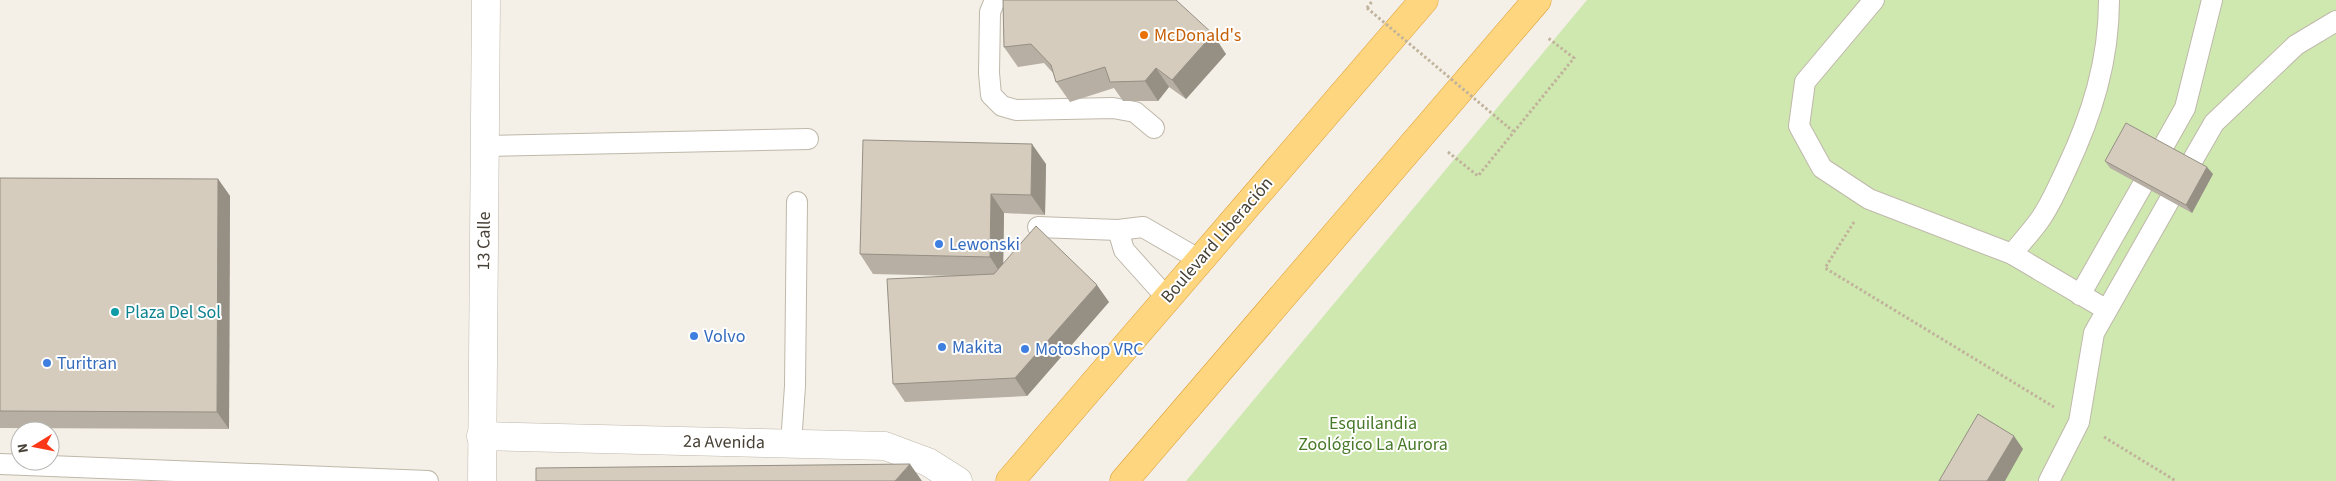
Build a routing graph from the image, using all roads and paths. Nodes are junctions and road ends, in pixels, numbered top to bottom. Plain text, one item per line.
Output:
1 (486, 0) edge
2 (995, 0) edge
3 (1373, 0) edge
4 (1424, 0) edge
5 (1537, 0) edge
6 (1874, 0) edge
7 (2109, 0) edge
8 (2212, 0) edge
9 (2336, 21) edge
10 (1574, 58) dead end
11 (1154, 128) dead end
12 (1513, 131) junction
13 (1424, 132) junction
14 (808, 139) dead end
15 (485, 146) junction
16 (2163, 147) edge
17 (2191, 163) edge
18 (2142, 186) edge
19 (1869, 199) junction
20 (2169, 201) edge
21 (797, 202) dead end
22 (1038, 227) edge
23 (1118, 230) junction
24 (2012, 254) junction
25 (1200, 260) junction
26 (2080, 295) junction
27 (1167, 298) junction
28 (2107, 310) junction
29 (2079, 422) junction
30 (481, 436) junction
31 (791, 444) junction
32 (0, 464) edge
33 (31, 473) edge
34 (304, 479) edge
35 (428, 481) edge
36 (482, 481) edge
37 (958, 481) edge
38 (1010, 481) edge
39 (1124, 481) edge
40 (2049, 481) edge
41 (2176, 481) edge

1 - 15 street, 13 Calle
2 - 11 lane
3 - 12 path, bridge
4 - 25 highway, Boulevard Liberación
5 - 13 highway
6 - 19 lane
7 - 24 lane
8 - 16 lane
9 - 17 lane
10 - 12 path
12 - 13 path
13 - 39 highway
14 - 15 lane
15 - 30 street, 13 Calle
18 - 26 lane
19 - 24 lane
19 - 29 path
20 - 28 lane
21 - 31 lane
22 - 23 lane
23 - 25 lane
23 - 27 lane
24 - 26 lane
25 - 27 highway, Boulevard Liberación
26 - 28 lane
27 - 38 highway, Boulevard Liberación
28 - 29 lane
29 - 40 lane
29 - 41 path
30 - 31 street, 2a Avenida
30 - 36 street, 13 Calle
31 - 37 street, 2a Avenida
32 - 33 lane
33 - 34 lane
34 - 35 lane

